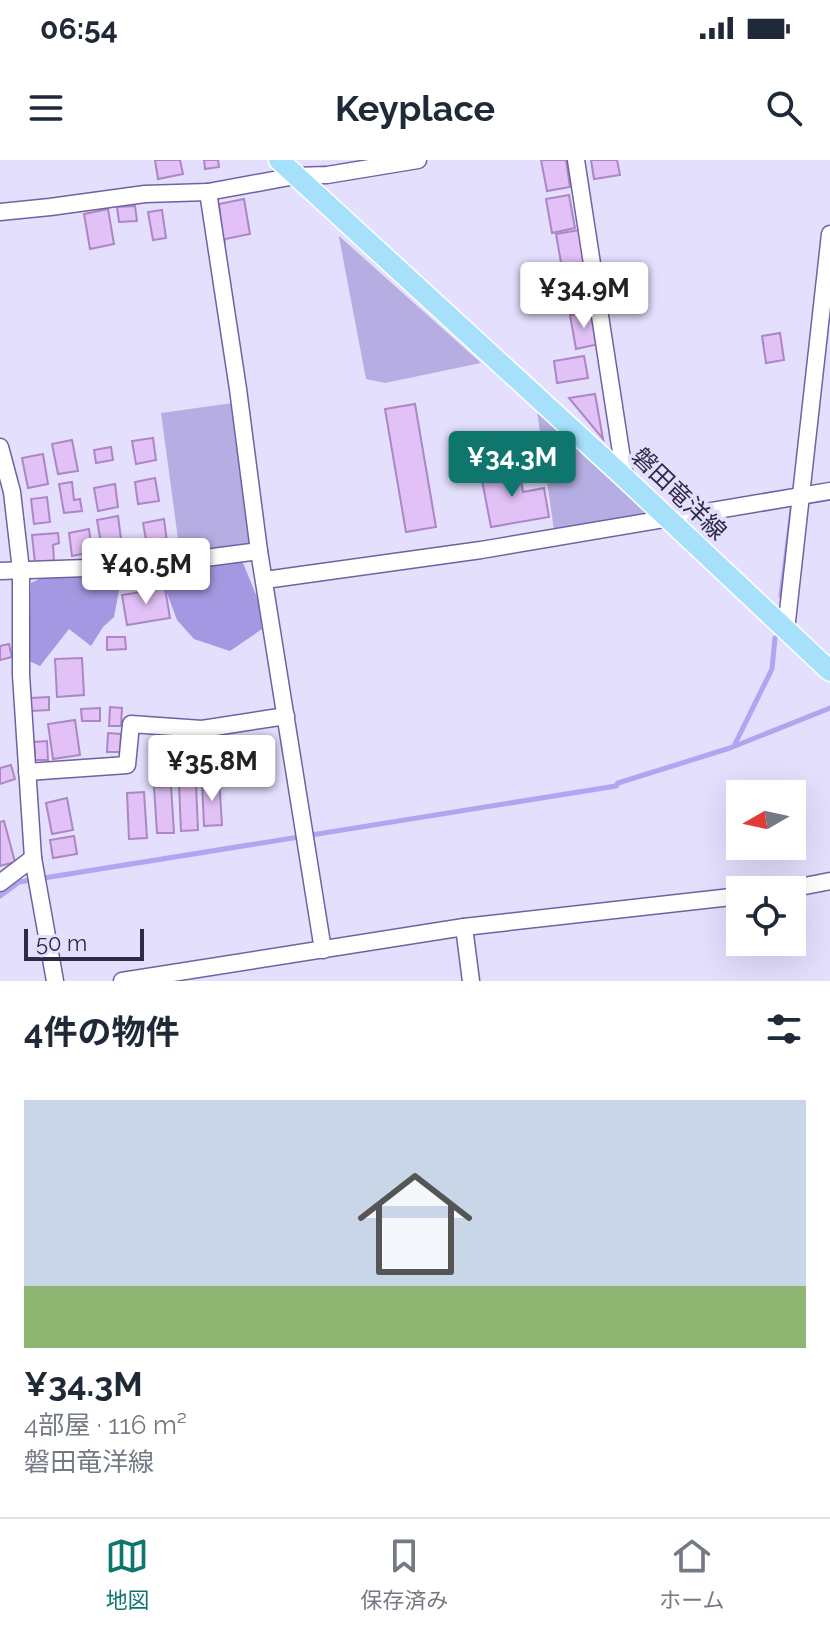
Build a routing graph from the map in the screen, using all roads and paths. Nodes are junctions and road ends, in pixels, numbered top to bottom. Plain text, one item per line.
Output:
1 (279, 160) edge
2 (418, 160) edge
3 (576, 160) edge
4 (294, 168) edge
5 (208, 192) junction
6 (0, 212) edge
7 (830, 234) edge
8 (827, 279) edge
9 (0, 447) edge
10 (625, 478) junction
11 (830, 491) edge
12 (800, 496) junction
13 (666, 518) junction
14 (259, 551) junction
15 (21, 570) junction
16 (0, 571) edge
17 (265, 580) junction
18 (786, 630) junction
19 (830, 671) edge
20 (286, 716) junction
21 (27, 772) junction
22 (33, 858) junction
23 (830, 881) edge
24 (0, 883) edge
25 (806, 886) edge
26 (726, 898) edge
27 (464, 927) junction
28 (323, 950) junction
29 (55, 981) edge
30 (122, 981) edge
31 (471, 981) edge

1 - 4 main road, 磐田竜洋線
2 - 4 street
3 - 10 street
4 - 5 street
4 - 10 main road, 磐田竜洋線
5 - 6 street
5 - 14 street
7 - 8 street
8 - 12 street
9 - 15 street
10 - 13 main road, 磐田竜洋線
11 - 12 street
12 - 13 street
12 - 18 street
13 - 17 street
13 - 18 main road, 磐田竜洋線
14 - 15 street
14 - 17 street
15 - 16 street
15 - 21 street
17 - 20 street
18 - 19 main road, 磐田竜洋線
20 - 21 street
20 - 28 street
21 - 22 street
22 - 24 street
22 - 29 street
23 - 25 street
26 - 27 street
27 - 28 street
27 - 31 street
28 - 30 street

